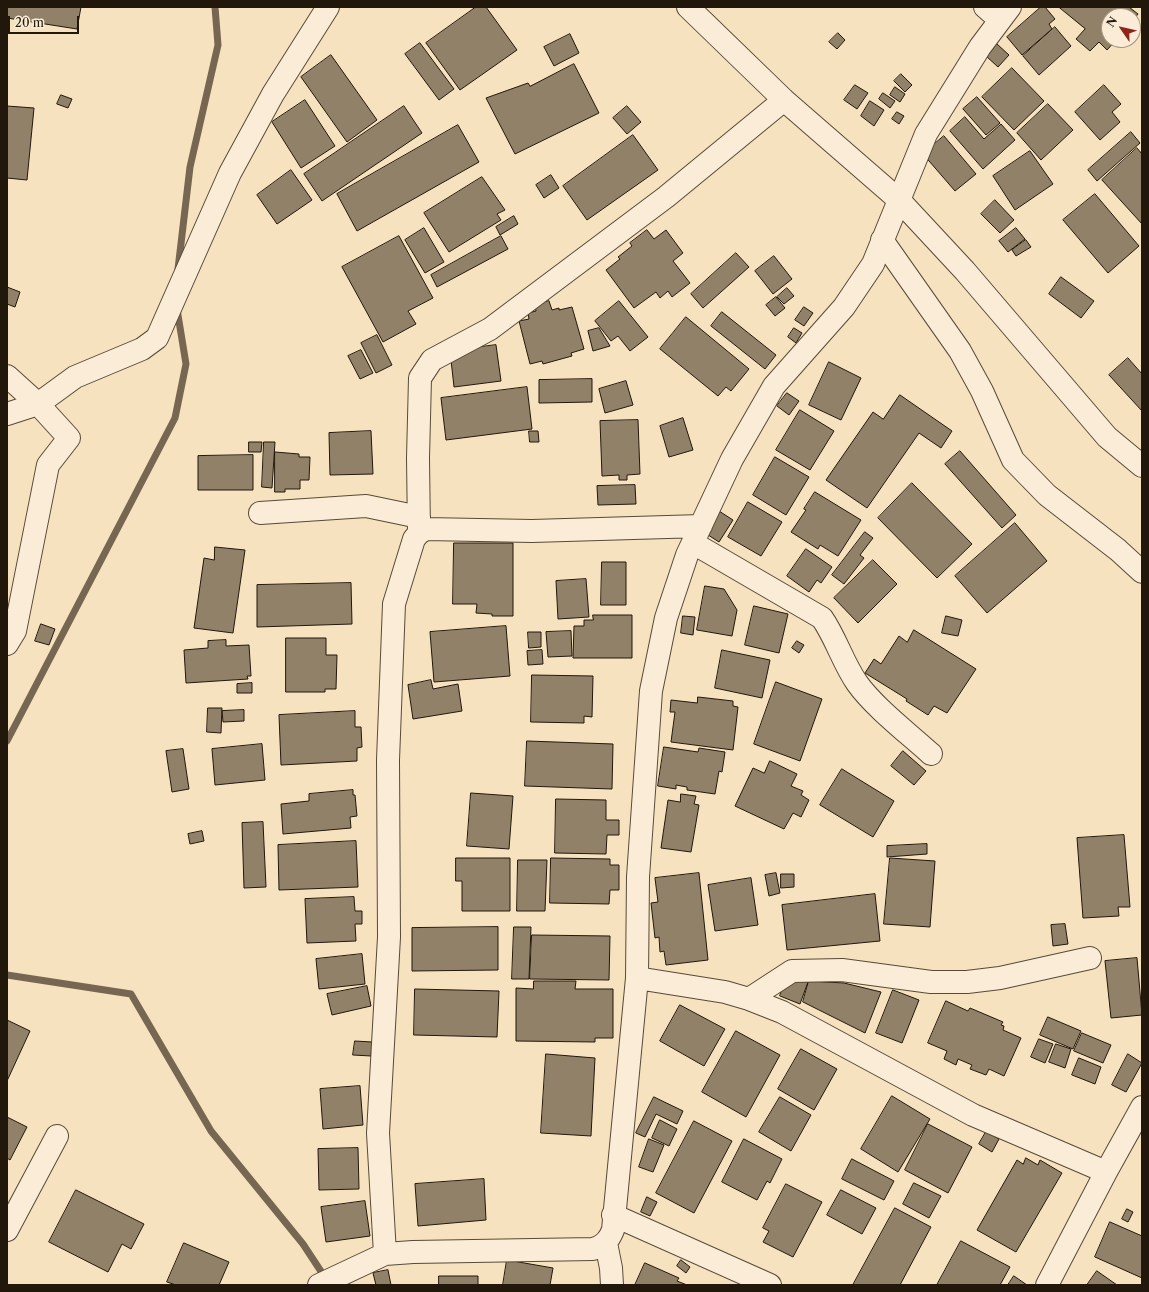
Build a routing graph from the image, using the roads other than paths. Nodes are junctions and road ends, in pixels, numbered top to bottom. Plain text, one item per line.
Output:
1 (328, 7) edge
2 (688, 7) edge
3 (998, 11) edge
4 (784, 100) junction
5 (899, 200) junction
6 (882, 240) junction
7 (7, 376) edge
8 (38, 404) junction
9 (7, 414) edge
10 (1142, 466) edge
11 (260, 512) dead end
12 (419, 525) junction
13 (697, 535) junction
14 (1142, 572) edge
15 (7, 644) edge
16 (931, 754) dead end
17 (1090, 958) dead end
18 (637, 978) junction
19 (749, 999) junction
20 (1142, 1108) edge
21 (57, 1136) dead end
22 (1106, 1172) junction
23 (613, 1215) junction
24 (7, 1230) edge
25 (606, 1243) junction
26 (385, 1254) junction
27 (319, 1285) edge
28 (612, 1285) edge
29 (770, 1285) edge
30 (1047, 1285) edge

1 - 8 street
2 - 4 street
3 - 5 street
4 - 5 street
4 - 12 street
5 - 6 street
5 - 10 street
6 - 13 street
6 - 14 street
7 - 8 street
8 - 9 street
8 - 15 street
11 - 12 street
12 - 13 street
12 - 26 street
13 - 16 street
13 - 18 street
17 - 19 street
18 - 19 street
18 - 23 street
19 - 22 street
20 - 22 street
21 - 24 street
22 - 30 street
23 - 25 street
23 - 29 street
25 - 26 street
25 - 28 street
26 - 27 street

